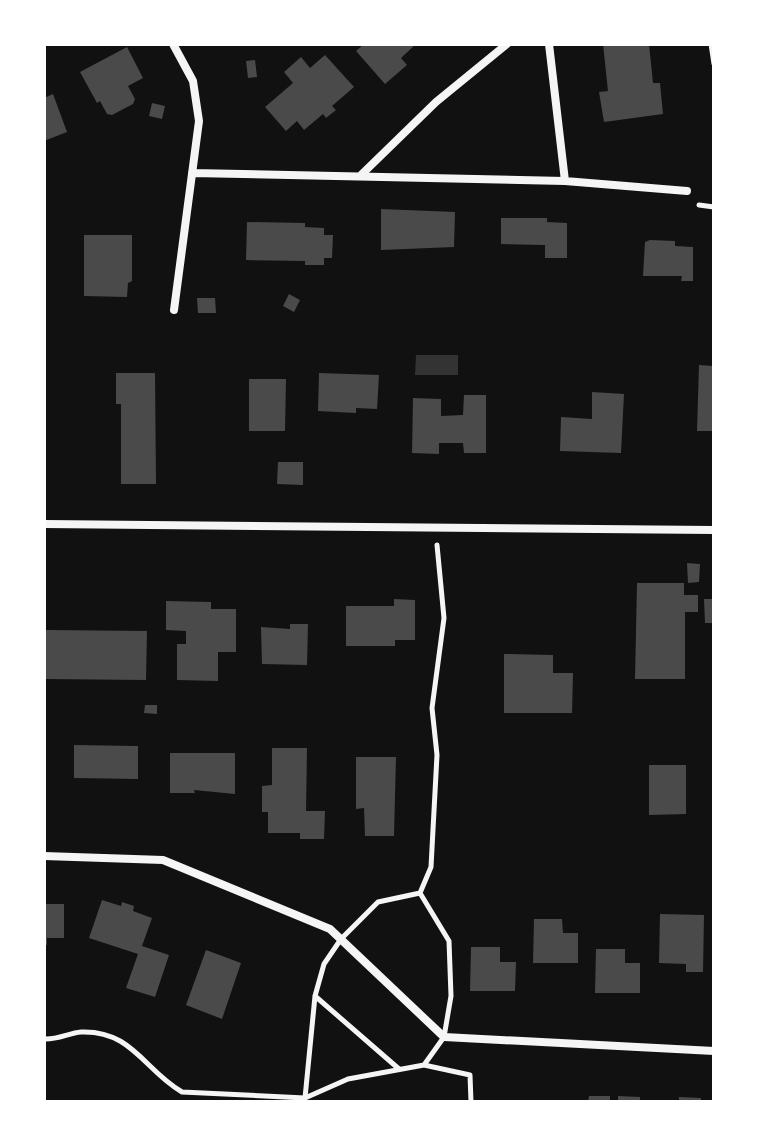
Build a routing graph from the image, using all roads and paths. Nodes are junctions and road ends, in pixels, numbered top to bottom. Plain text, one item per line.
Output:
1 (173, 44) edge
2 (507, 44) edge
3 (549, 44) edge
4 (711, 44) edge
5 (714, 64) edge
6 (192, 173) junction
7 (361, 175) junction
8 (565, 181) junction
9 (687, 191) dead end
10 (174, 310) dead end
11 (44, 524) edge
12 (436, 529) junction
13 (714, 530) edge
14 (44, 856) edge
15 (420, 893) dead end
16 (315, 996) dead end
17 (44, 1039) edge
18 (714, 1051) edge
19 (424, 1065) dead end
20 (400, 1069) dead end
21 (302, 1102) edge
22 (471, 1102) edge

1 - 6 street
2 - 7 street
3 - 8 street
4 - 5 path
6 - 7 street
6 - 10 street
7 - 8 street
8 - 9 street
11 - 12 street
12 - 13 street
12 - 15 path
14 - 18 street
16 - 20 path
17 - 21 path
19 - 22 path

